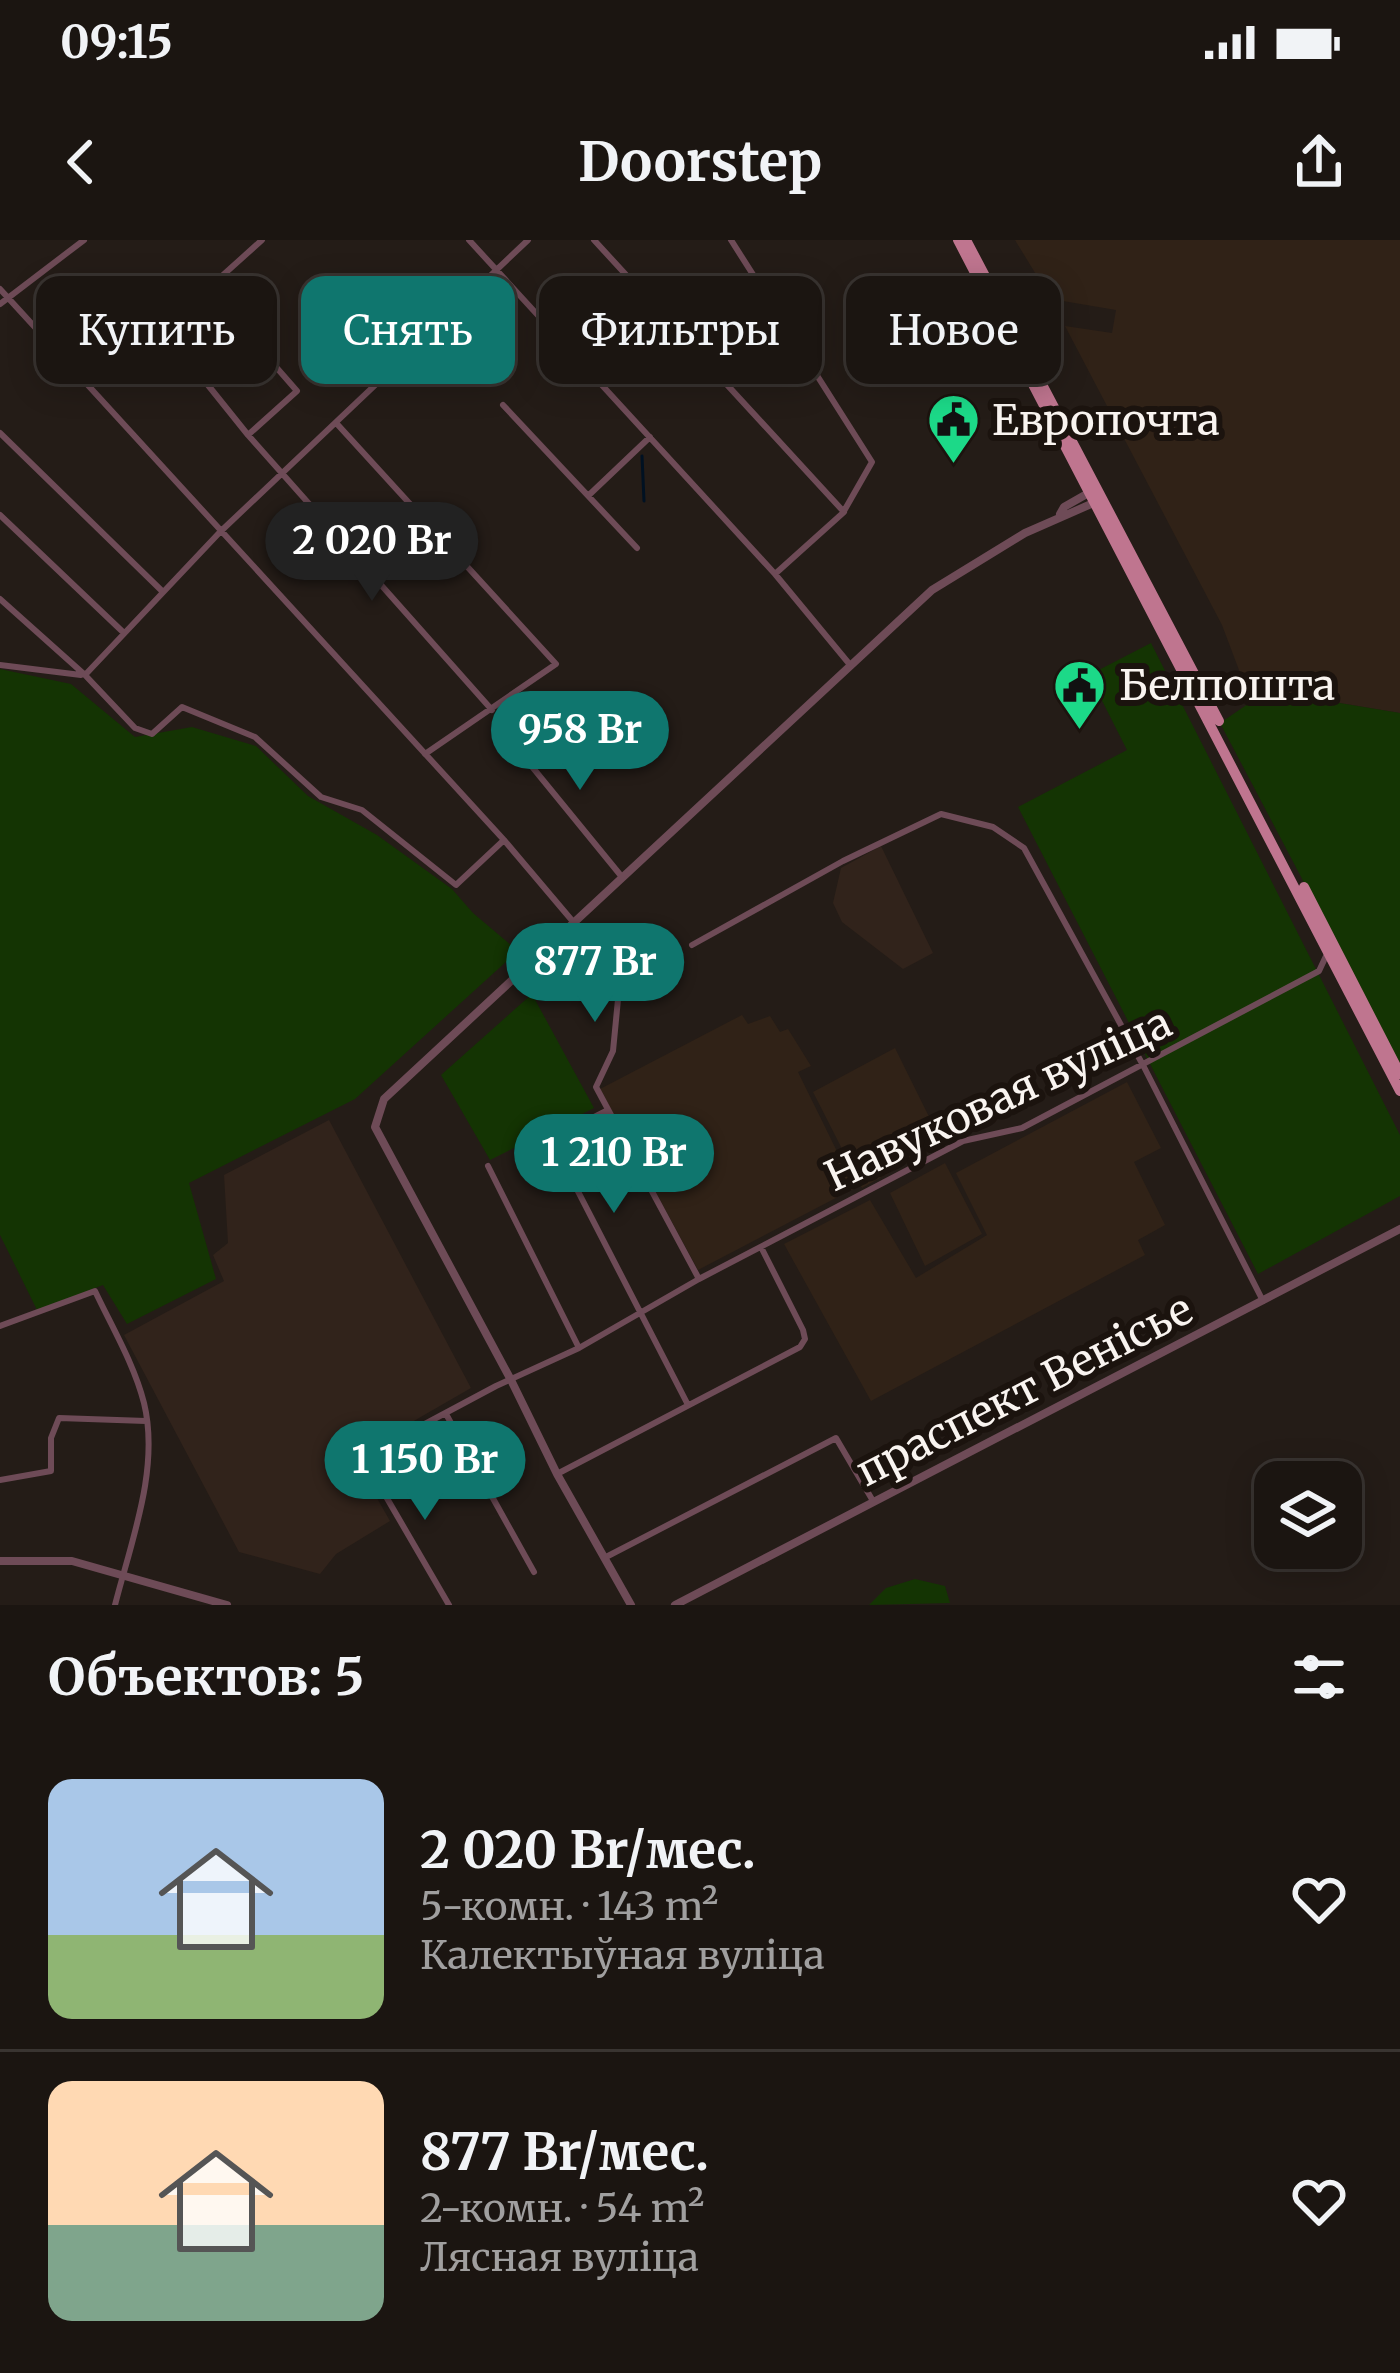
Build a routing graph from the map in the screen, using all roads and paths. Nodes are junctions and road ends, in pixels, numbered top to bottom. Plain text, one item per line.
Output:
1 (84, 240) edge
2 (262, 240) edge
3 (469, 240) edge
4 (528, 240) edge
5 (594, 240) edge
6 (730, 240) edge
7 (962, 240) edge
8 (499, 269) junction
9 (221, 276) edge
10 (3, 293) edge
11 (0, 304) edge
12 (277, 368) edge
13 (207, 384) edge
14 (503, 405) dead end
15 (337, 424) junction
16 (0, 433) edge
17 (248, 435) junction
18 (650, 436) junction
19 (282, 473) junction
20 (589, 495) junction
21 (1095, 496) junction
22 (844, 512) junction
23 (0, 515) edge
24 (220, 532) junction
25 (637, 548) dead end
26 (775, 574) junction
27 (161, 590) junction
28 (0, 599) edge
29 (124, 633) junction
30 (0, 665) edge
31 (853, 668) junction
32 (85, 675) junction
33 (492, 710) junction
34 (507, 726) dead end
35 (425, 754) junction
36 (504, 840) junction
37 (622, 877) junction
38 (575, 924) junction
39 (692, 945) dead end
40 (1327, 947) junction
41 (1319, 971) junction
42 (1343, 980) junction
43 (1144, 1066) junction
44 (1400, 1073) edge
45 (1400, 1091) edge
46 (608, 1111) junction
47 (488, 1166) dead end
48 (1400, 1229) edge
49 (761, 1247) junction
50 (699, 1279) junction
51 (1263, 1300) junction
52 (640, 1313) junction
53 (0, 1327) edge
54 (579, 1348) junction
55 (512, 1380) junction
56 (687, 1403) junction
57 (446, 1414) junction
58 (146, 1421) junction
59 (557, 1474) junction
60 (0, 1480) edge
61 (873, 1502) junction
62 (606, 1557) junction
63 (0, 1561) edge
64 (534, 1572) dead end
65 (123, 1576) junction
66 (115, 1605) edge
67 (227, 1605) edge
68 (449, 1605) edge
69 (631, 1605) edge
70 (675, 1605) edge

1 - 10 street
2 - 9 street
3 - 8 street
4 - 8 street
5 - 22 street
6 - 22 street
7 - 21 main road
8 - 15 street
8 - 18 street
10 - 11 street
10 - 24 street
12 - 17 street
13 - 17 street
14 - 20 street
15 - 19 street
15 - 33 street
16 - 27 street
17 - 19 street
18 - 20 street
18 - 26 street
19 - 24 street
19 - 33 street
20 - 25 street
21 - 31 street
21 - 40 main road
21 - 44 main road
22 - 26 street
23 - 29 street
24 - 27 street
24 - 35 street
26 - 31 street
27 - 29 street
28 - 32 street
29 - 32 street
30 - 32 street
31 - 37 street
32 - 36 street
33 - 35 street
34 - 37 street
35 - 36 street
36 - 38 street
37 - 38 street
38 - 46 street
38 - 55 street
39 - 43 street
40 - 41 street
40 - 42 main road
41 - 42 street
41 - 43 street, Навуковая вуліца
42 - 45 main road
43 - 49 street, Навуковая вуліца
43 - 51 street
46 - 50 street
46 - 52 street
47 - 54 street
48 - 51 street, праспект Венісье
49 - 50 street, Навуковая вуліца
49 - 56 street
50 - 52 street, Навуковая вуліца
51 - 61 street, праспект Венісье
52 - 54 street, Навуковая вуліца
52 - 56 street
53 - 58 street
54 - 55 street, Навуковая вуліца
55 - 57 street, Навуковая вуліца
55 - 59 street
56 - 59 street
57 - 64 street
57 - 68 street, Навуковая вуліца
58 - 60 street
58 - 65 street
59 - 62 street
61 - 62 street
61 - 70 street, праспект Венісье
62 - 69 street
63 - 65 street
65 - 66 street
65 - 67 street

